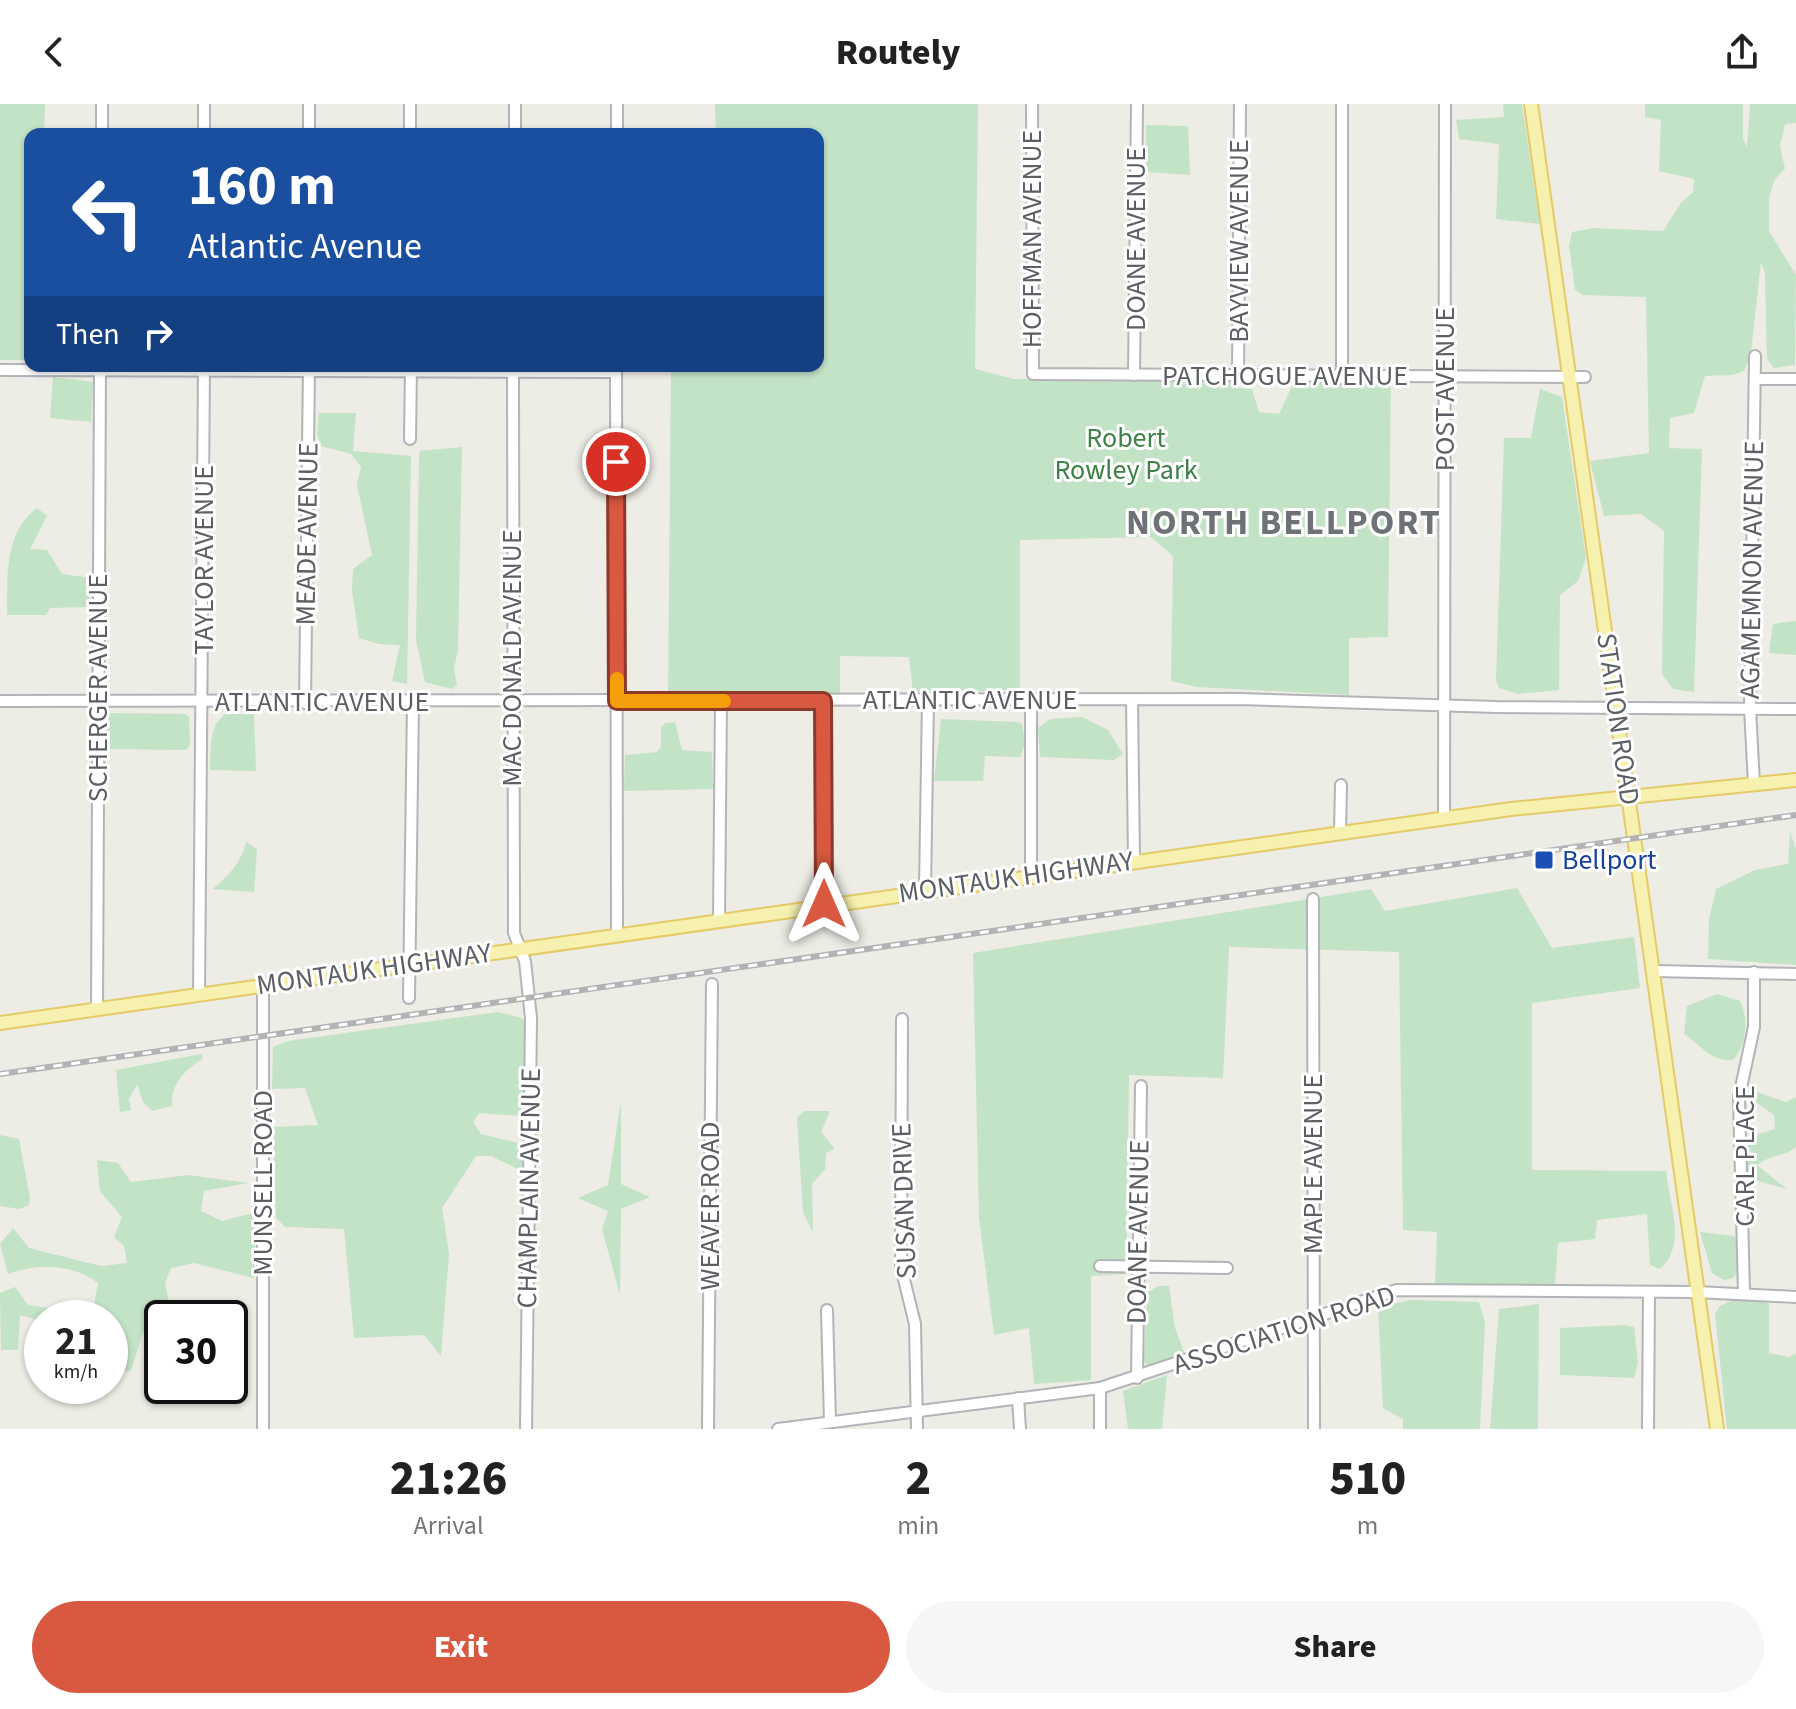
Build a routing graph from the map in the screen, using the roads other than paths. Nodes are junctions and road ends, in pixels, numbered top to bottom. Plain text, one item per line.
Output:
1 (102, 104) edge
2 (204, 104) edge
3 (309, 104) edge
4 (410, 104) edge
5 (515, 104) edge
6 (617, 104) edge
7 (1032, 104) edge
8 (1137, 104) edge
9 (1240, 104) edge
10 (1342, 104) edge
11 (1445, 104) edge
12 (1531, 104) edge
13 (102, 128) edge
14 (204, 128) edge
15 (309, 128) edge
16 (410, 128) edge
17 (515, 128) edge
18 (617, 128) edge
19 (1755, 356) dead end
20 (0, 370) edge
21 (24, 370) edge
22 (100, 372) edge
23 (204, 372) edge
24 (309, 372) edge
25 (411, 372) edge
26 (513, 372) edge
27 (616, 372) edge
28 (1033, 374) joint
29 (1134, 375) junction
30 (1238, 377) junction
31 (1446, 377) junction
32 (1568, 377) junction
33 (1585, 377) dead end
34 (1342, 378) junction
35 (1755, 379) junction
36 (1796, 379) edge
37 (410, 439) dead end
38 (928, 699) junction
39 (1031, 699) junction
40 (1132, 700) junction
41 (0, 701) edge
42 (617, 701) junction
43 (721, 701) junction
44 (823, 701) junction
45 (98, 702) junction
46 (204, 702) junction
47 (511, 702) junction
48 (305, 703) junction
49 (413, 703) junction
50 (1443, 703) junction
51 (1616, 708) junction
52 (1750, 708) junction
53 (1796, 709) edge
54 (1796, 780) edge
55 (1754, 784) junction
56 (1341, 785) dead end
57 (1629, 796) junction
58 (1444, 819) junction
59 (1340, 832) junction
60 (1134, 860) junction
61 (1031, 875) junction
62 (925, 890) junction
63 (1313, 899) dead end
64 (824, 904) junction
65 (719, 920) junction
66 (617, 934) junction
67 (520, 948) junction
68 (409, 964) junction
69 (1654, 971) junction
70 (1754, 972) junction
71 (1796, 974) edge
72 (712, 984) dead end
73 (263, 985) junction
74 (199, 995) junction
75 (409, 998) dead end
76 (97, 1009) junction
77 (902, 1019) dead end
78 (0, 1023) edge
79 (1141, 1086) dead end
80 (1100, 1266) dead end
81 (1136, 1266) junction
82 (1227, 1268) dead end
83 (1649, 1292) junction
84 (1697, 1292) junction
85 (1744, 1293) junction
86 (1796, 1297) edge
87 (827, 1310) dead end
88 (1314, 1320) junction
89 (1137, 1378) junction
90 (1100, 1388) junction
91 (1018, 1398) junction
92 (918, 1411) junction
93 (830, 1422) junction
94 (263, 1429) edge
95 (526, 1429) edge
96 (708, 1429) edge
97 (778, 1429) edge
98 (917, 1429) edge
99 (1020, 1429) edge
100 (1100, 1429) edge
101 (1314, 1429) edge
102 (1648, 1429) edge
103 (1717, 1429) edge

1 - 13 street
2 - 14 street
3 - 15 street
4 - 16 street
5 - 17 street
6 - 18 street
7 - 28 street, HOFFMAN AVENUE
8 - 29 street, DOANE AVENUE
9 - 30 street, BAYVIEW AVENUE
10 - 34 street
11 - 31 street, POST AVENUE
12 - 32 main road, STATION ROAD
19 - 35 street, AGAMEMNON AVENUE
20 - 21 street
22 - 45 street, SCHERGER AVENUE
23 - 46 street, TAYLOR AVENUE
24 - 48 street, MEADE AVENUE
25 - 37 street
26 - 47 street, MAC DONALD AVENUE
27 - 42 street
28 - 29 street, PATCHOGUE AVENUE
29 - 30 street, PATCHOGUE AVENUE
30 - 34 street, PATCHOGUE AVENUE
31 - 32 street, PATCHOGUE AVENUE
31 - 34 street, PATCHOGUE AVENUE
31 - 50 street, POST AVENUE
32 - 33 street, PATCHOGUE AVENUE
32 - 51 main road, STATION ROAD
35 - 36 street
35 - 52 street, AGAMEMNON AVENUE
38 - 39 street, ATLANTIC AVENUE
38 - 44 street, ATLANTIC AVENUE
38 - 62 street
39 - 40 street, ATLANTIC AVENUE
39 - 61 street
40 - 50 street, ATLANTIC AVENUE
40 - 60 street
41 - 45 street, ATLANTIC AVENUE
42 - 43 street, ATLANTIC AVENUE
42 - 47 street, ATLANTIC AVENUE
42 - 66 street
43 - 44 street, ATLANTIC AVENUE
43 - 65 street
44 - 64 street
45 - 46 street, ATLANTIC AVENUE
45 - 76 street, SCHERGER AVENUE
46 - 48 street, ATLANTIC AVENUE
46 - 74 street, TAYLOR AVENUE
47 - 49 street, ATLANTIC AVENUE
47 - 67 street, MAC DONALD AVENUE
48 - 49 street, ATLANTIC AVENUE
49 - 68 street
50 - 51 street, ATLANTIC AVENUE
50 - 58 street, POST AVENUE
51 - 52 street, ATLANTIC AVENUE
51 - 57 main road, STATION ROAD
52 - 53 street, ATLANTIC AVENUE
52 - 55 street, AGAMEMNON AVENUE
54 - 55 main road, MONTAUK HIGHWAY
55 - 57 main road, MONTAUK HIGHWAY
56 - 59 street
57 - 58 main road, MONTAUK HIGHWAY
57 - 69 main road, STATION ROAD
58 - 59 main road, MONTAUK HIGHWAY
59 - 60 main road, MONTAUK HIGHWAY
60 - 61 main road, MONTAUK HIGHWAY
61 - 62 main road, MONTAUK HIGHWAY
62 - 64 main road, MONTAUK HIGHWAY
63 - 88 street, MAPLE AVENUE
64 - 65 main road, MONTAUK HIGHWAY
65 - 66 main road, MONTAUK HIGHWAY
66 - 67 main road, MONTAUK HIGHWAY
67 - 68 main road, MONTAUK HIGHWAY
67 - 95 street, CHAMPLAIN AVENUE
68 - 73 main road, MONTAUK HIGHWAY
68 - 75 street
69 - 70 street
69 - 84 main road, STATION ROAD
70 - 71 street
70 - 85 street, CARL PLACE
72 - 96 street, WEAVER ROAD
73 - 74 main road, MONTAUK HIGHWAY
73 - 94 street, MUNSELL ROAD
74 - 76 main road, MONTAUK HIGHWAY
76 - 78 main road, MONTAUK HIGHWAY
77 - 92 street, SUSAN DRIVE
79 - 81 street, DOANE AVENUE
80 - 81 street
81 - 82 street
81 - 89 street, DOANE AVENUE
83 - 84 street, ASSOCIATION ROAD
83 - 88 street, ASSOCIATION ROAD
83 - 102 street
84 - 85 street, ASSOCIATION ROAD
84 - 103 main road, STATION ROAD
85 - 86 street, ASSOCIATION ROAD
87 - 93 street
88 - 89 street, ASSOCIATION ROAD
88 - 101 street, MAPLE AVENUE
89 - 90 street, ASSOCIATION ROAD
90 - 91 street, ASSOCIATION ROAD
90 - 100 street
91 - 92 street, ASSOCIATION ROAD
91 - 99 street
92 - 93 street, ASSOCIATION ROAD
92 - 98 street, SUSAN DRIVE
93 - 97 street, ASSOCIATION ROAD

